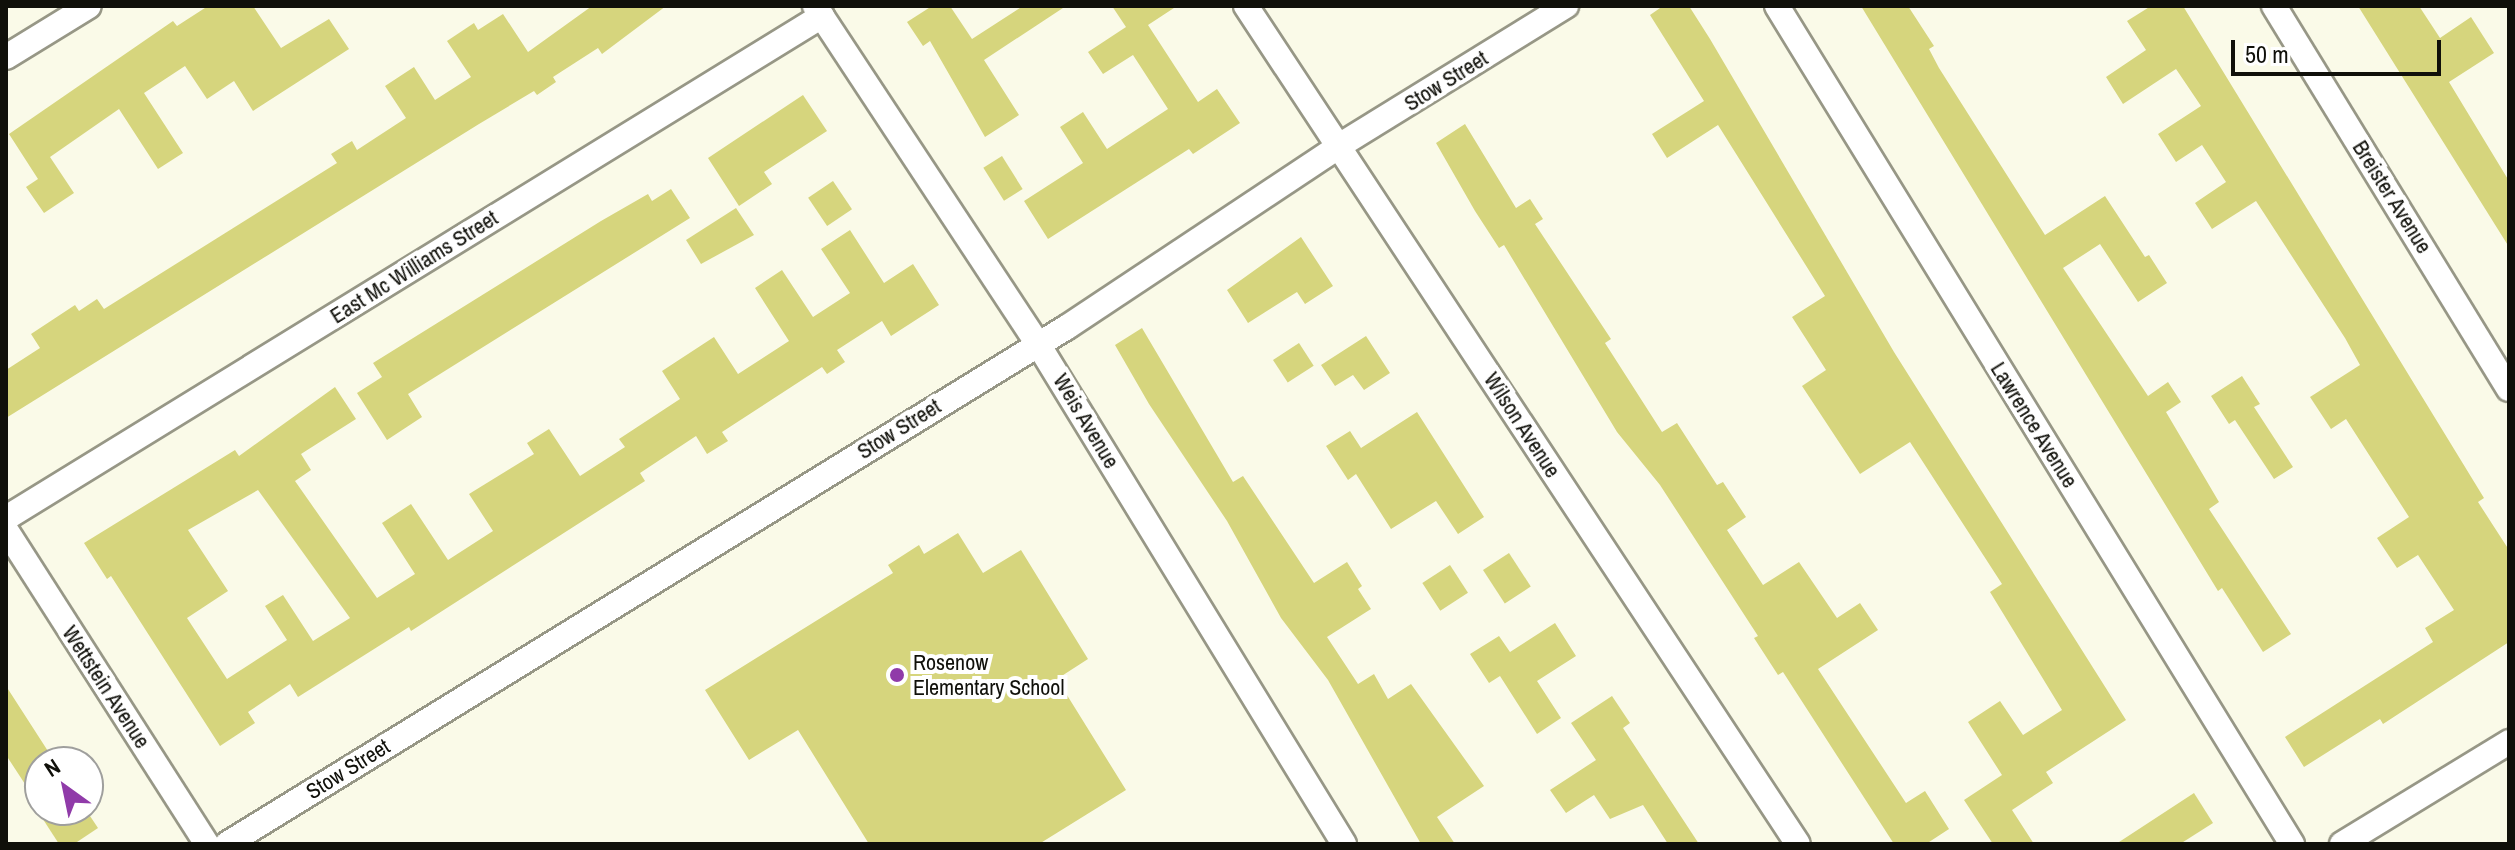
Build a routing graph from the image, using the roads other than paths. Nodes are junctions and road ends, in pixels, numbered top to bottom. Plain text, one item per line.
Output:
1 (89, 6) edge
2 (1246, 6) edge
3 (1566, 6) edge
4 (1777, 6) edge
5 (2274, 6) edge
6 (819, 11) edge
7 (6, 57) edge
8 (1339, 146) junction
9 (1038, 344) junction
10 (2509, 389) edge
11 (6, 518) edge
12 (6, 530) edge
13 (2509, 742) edge
14 (207, 844) edge
15 (227, 844) edge
16 (1344, 844) edge
17 (1798, 844) edge
18 (2292, 844) edge
19 (2342, 844) edge

1 - 7 street
2 - 8 street, Wilson Avenue
3 - 8 street, Stow Street
4 - 18 street, Lawrence Avenue
5 - 10 street, Breister Avenue
6 - 9 street, Weis Avenue
6 - 11 street, East Mc Williams Street
8 - 9 street, Stow Street
8 - 17 street, Wilson Avenue
9 - 15 street, Stow Street
9 - 16 street, Weis Avenue
12 - 14 street, Wettstein Avenue
13 - 19 street

